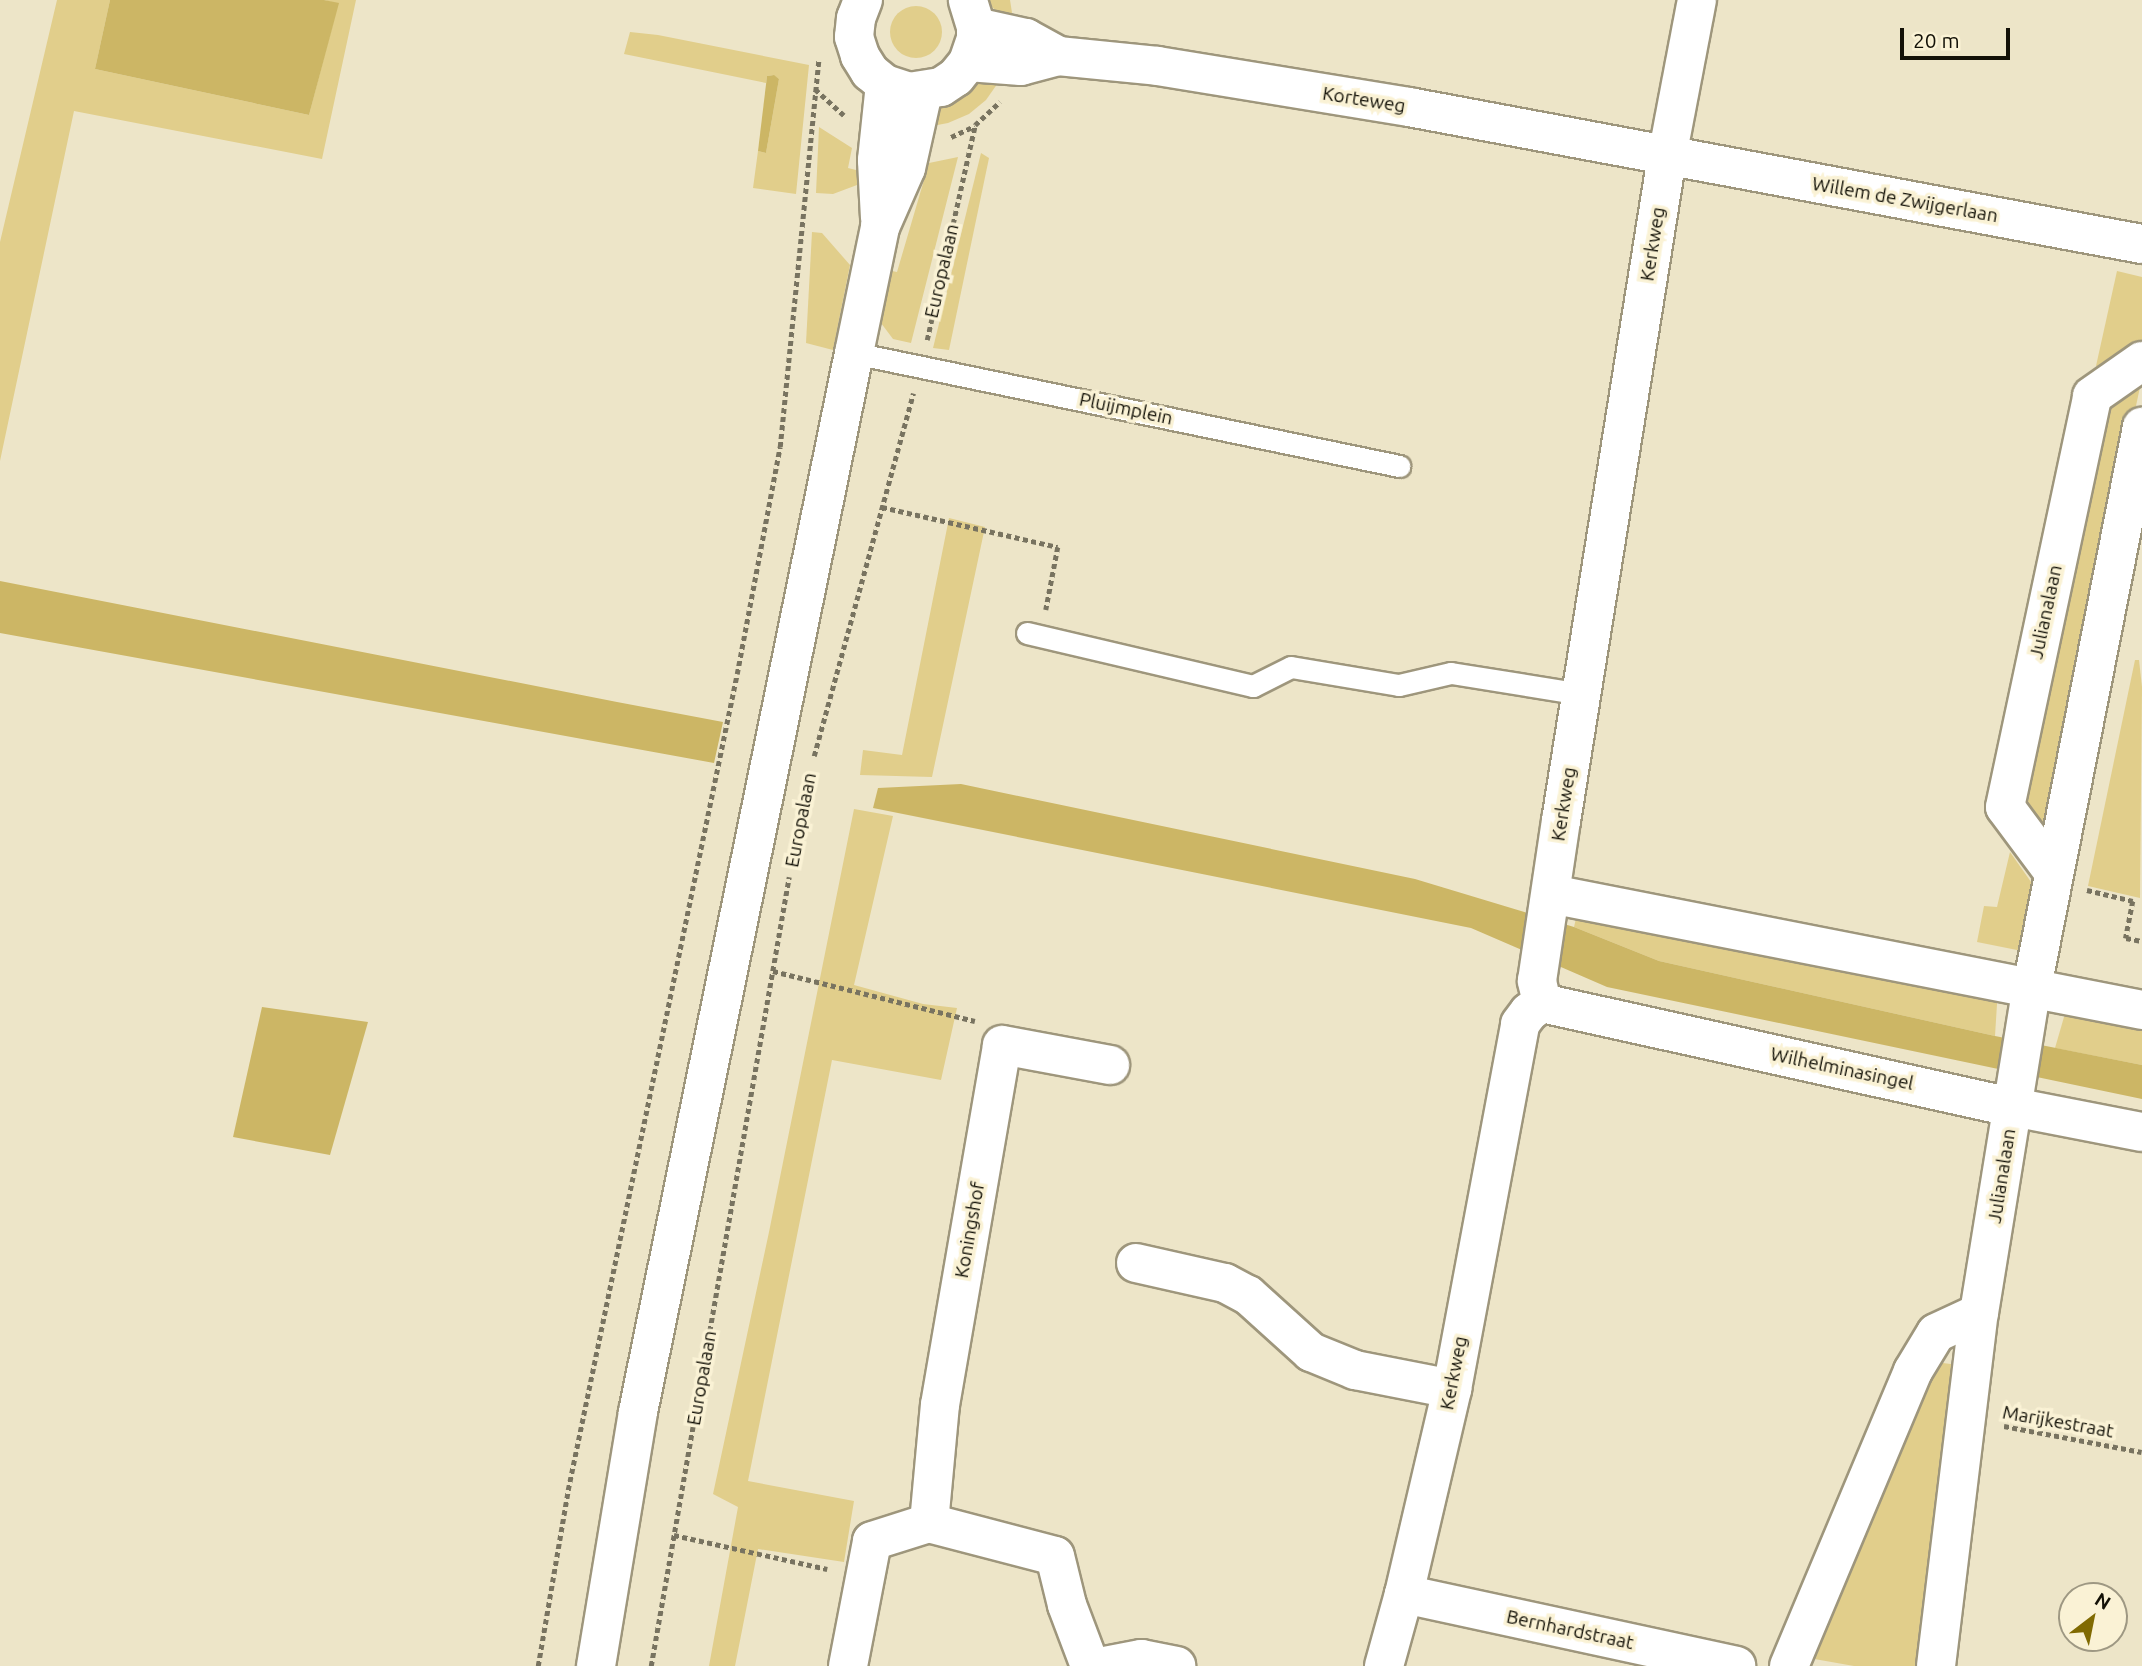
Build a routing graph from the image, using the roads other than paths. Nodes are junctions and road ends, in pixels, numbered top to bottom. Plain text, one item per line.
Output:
1 (863, 0) edge
2 (1697, 0) edge
3 (971, 30) edge
4 (1058, 56) junction
5 (885, 84) junction
6 (923, 92) junction
7 (1667, 157) junction
8 (880, 227) junction
9 (2142, 244) edge
10 (854, 353) junction
11 (2142, 361) edge
12 (2142, 427) edge
13 (1399, 466) dead end
14 (1034, 635) road end
15 (1582, 694) junction
16 (2053, 878) junction
17 (1549, 902) junction
18 (1539, 992) junction
19 (2031, 995) junction
20 (2142, 1010) edge
21 (1110, 1066) dead end
22 (2014, 1099) junction
23 (2142, 1132) edge
24 (1136, 1263) dead end
25 (1979, 1313) junction
26 (1452, 1390) junction
27 (929, 1523) junction
28 (1404, 1594) junction
29 (596, 1666) edge
30 (848, 1666) edge
31 (1090, 1666) edge
32 (1105, 1666) edge
33 (1176, 1666) edge
34 (1384, 1666) edge
35 (1736, 1666) edge
36 (1789, 1666) edge
37 (1936, 1666) edge

1 - 5 street
2 - 7 street, Kerkweg
3 - 4 street, Korteweg
3 - 4 street, Korteweg
3 - 6 street
4 - 7 street, Korteweg
5 - 6 street
5 - 8 street
6 - 8 street
7 - 9 street, Willem de Zwijgerlaan
7 - 15 street, Kerkweg
8 - 10 street
10 - 13 lane, Pluijmplein
10 - 29 street
11 - 16 street, Julianalaan
12 - 16 street, Julianalaan
14 - 15 lane
15 - 17 street, Kerkweg
16 - 19 street, Julianalaan
17 - 18 street, Kerkweg
17 - 19 street
18 - 22 street, Wilhelminasingel
18 - 26 street, Kerkweg
19 - 20 street
19 - 22 street, Julianalaan
21 - 27 street, Koningshof
22 - 23 street, Wilhelminasingel
22 - 25 street, Julianalaan
24 - 26 street
25 - 36 street
25 - 37 street, Julianalaan
26 - 28 street, Kerkweg
27 - 30 street
27 - 31 street
28 - 34 street
28 - 35 street, Bernhardstraat
32 - 33 street

